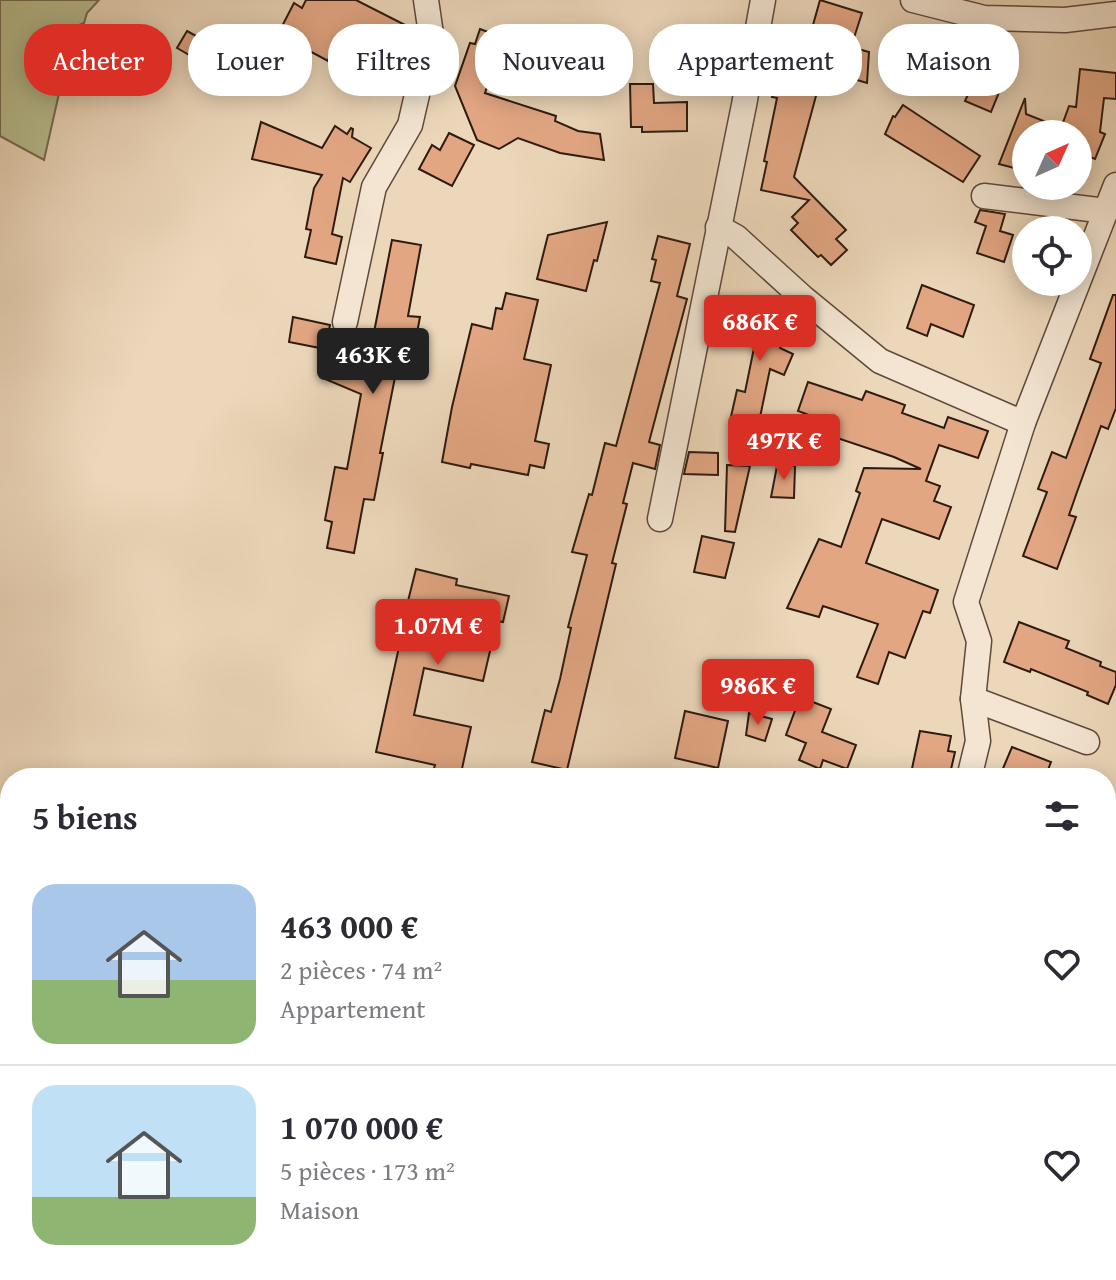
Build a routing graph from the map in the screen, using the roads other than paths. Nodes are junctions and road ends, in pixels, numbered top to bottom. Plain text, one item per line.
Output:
1 (426, 0) edge
2 (763, 0) edge
3 (913, 0) edge
4 (1116, 14) edge
5 (1116, 185) edge
6 (984, 196) dead end
7 (1106, 211) junction
8 (718, 227) junction
9 (345, 322) dead end
10 (1023, 423) junction
11 (660, 519) dead end
12 (973, 699) junction
13 (1087, 742) dead end
14 (971, 768) edge

1 - 9 street
2 - 8 street
3 - 4 street
5 - 7 street
6 - 7 street
7 - 10 street
8 - 10 street
8 - 11 street
10 - 12 street
12 - 13 street
12 - 14 street

